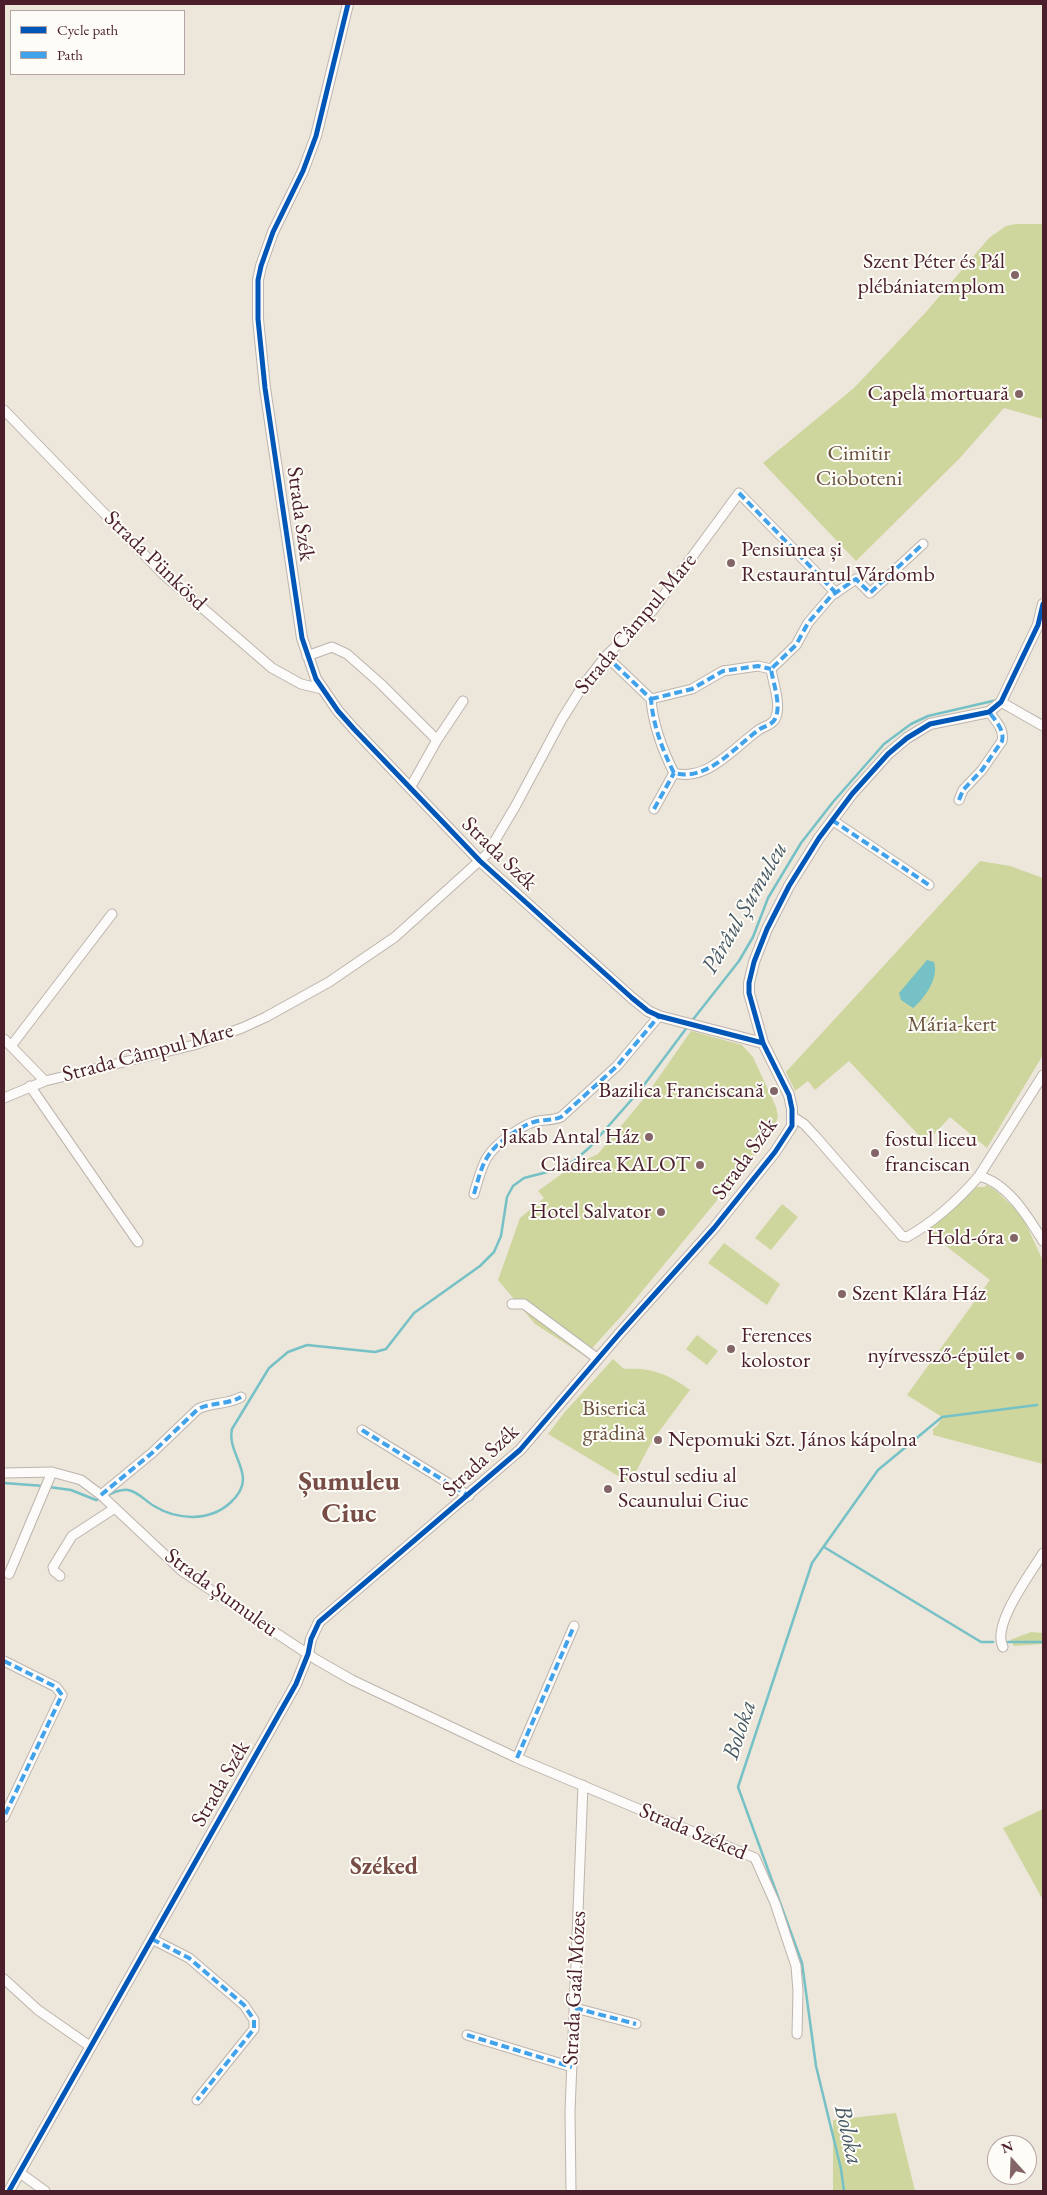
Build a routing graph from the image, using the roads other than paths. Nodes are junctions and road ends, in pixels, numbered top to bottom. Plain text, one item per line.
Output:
1 (348, 4) edge
2 (4, 410) edge
3 (923, 544) dead end
4 (836, 593) junction
5 (1043, 604) edge
6 (307, 656) junction
7 (606, 656) junction
8 (771, 669) junction
9 (322, 689) junction
10 (651, 699) junction
11 (1002, 699) junction
12 (463, 701) dead end
13 (989, 712) junction
14 (1043, 726) edge
15 (437, 740) junction
16 (674, 772) junction
17 (410, 788) junction
18 (959, 800) dead end
19 (654, 809) dead end
20 (832, 820) junction
21 (480, 861) junction
22 (929, 885) dead end
23 (112, 914) dead end
24 (659, 1016) junction
25 (7, 1042) edge
26 (763, 1043) junction
27 (1043, 1075) edge
28 (45, 1081) junction
29 (30, 1086) junction
30 (4, 1098) edge
31 (793, 1117) junction
32 (979, 1176) junction
33 (474, 1194) dead end
34 (1043, 1239) edge
35 (138, 1242) dead end
36 (512, 1304) dead end
37 (598, 1359) junction
38 (241, 1397) dead end
39 (362, 1430) dead end
40 (52, 1472) junction
41 (4, 1473) edge
42 (101, 1495) junction
43 (469, 1496) junction
44 (115, 1508) junction
45 (1043, 1553) edge
46 (9, 1574) dead end
47 (60, 1576) dead end
48 (574, 1626) dead end
49 (1003, 1647) dead end
50 (308, 1654) junction
51 (4, 1661) edge
52 (517, 1758) junction
53 (583, 1785) junction
54 (4, 1817) edge
55 (152, 1938) junction
56 (4, 1979) edge
57 (575, 2008) junction
58 (636, 2024) dead end
59 (467, 2034) dead end
60 (797, 2034) dead end
61 (91, 2047) junction
62 (572, 2067) junction
63 (197, 2100) dead end
64 (20, 2173) junction
65 (9, 2191) edge
66 (45, 2191) edge
67 (571, 2191) edge

1 - 6 street, Strada Szék
2 - 9 street, Strada Pünkösd
3 - 4 street
4 - 7 street, Strada Câmpul Mare
4 - 8 street
5 - 11 street
6 - 9 street, Strada Szék
6 - 15 street
7 - 10 street
7 - 21 street, Strada Câmpul Mare
8 - 10 street
8 - 16 street
9 - 17 street, Strada Szék
10 - 16 street
11 - 13 street
11 - 14 street
12 - 15 street
13 - 18 street
13 - 20 street
15 - 17 street
16 - 19 street
17 - 21 street, Strada Szék
20 - 22 street
20 - 26 street
21 - 24 street, Strada Szék
21 - 28 street, Strada Câmpul Mare
23 - 25 street
24 - 26 street, Strada Szék
24 - 33 street
25 - 28 street
26 - 31 street, Strada Szék
27 - 32 street
28 - 29 street, Strada Câmpul Mare
29 - 30 street, Strada Câmpul Mare
29 - 35 street
31 - 32 street
31 - 37 street, Strada Szék
32 - 34 street
36 - 37 street
37 - 43 street, Strada Szék
38 - 42 street
39 - 43 street
40 - 41 street, Strada Șumuleu
40 - 42 street, Strada Șumuleu
40 - 46 street
42 - 44 street, Strada Șumuleu
43 - 50 street, Strada Szék
44 - 47 street
44 - 50 street, Strada Șumuleu
45 - 49 street
48 - 52 street
50 - 52 street, Strada Széked
50 - 55 street, Strada Szék
51 - 54 street
52 - 53 street, Strada Széked
53 - 57 street, Strada Gaál Mózes
53 - 60 street, Strada Széked
55 - 61 street, Strada Szék
55 - 63 street
56 - 61 street
57 - 58 street
57 - 62 street, Strada Gaál Mózes
59 - 62 street
61 - 64 street, Strada Szék
62 - 67 street, Strada Gaál Mózes
64 - 65 street, Strada Szék
64 - 66 street

